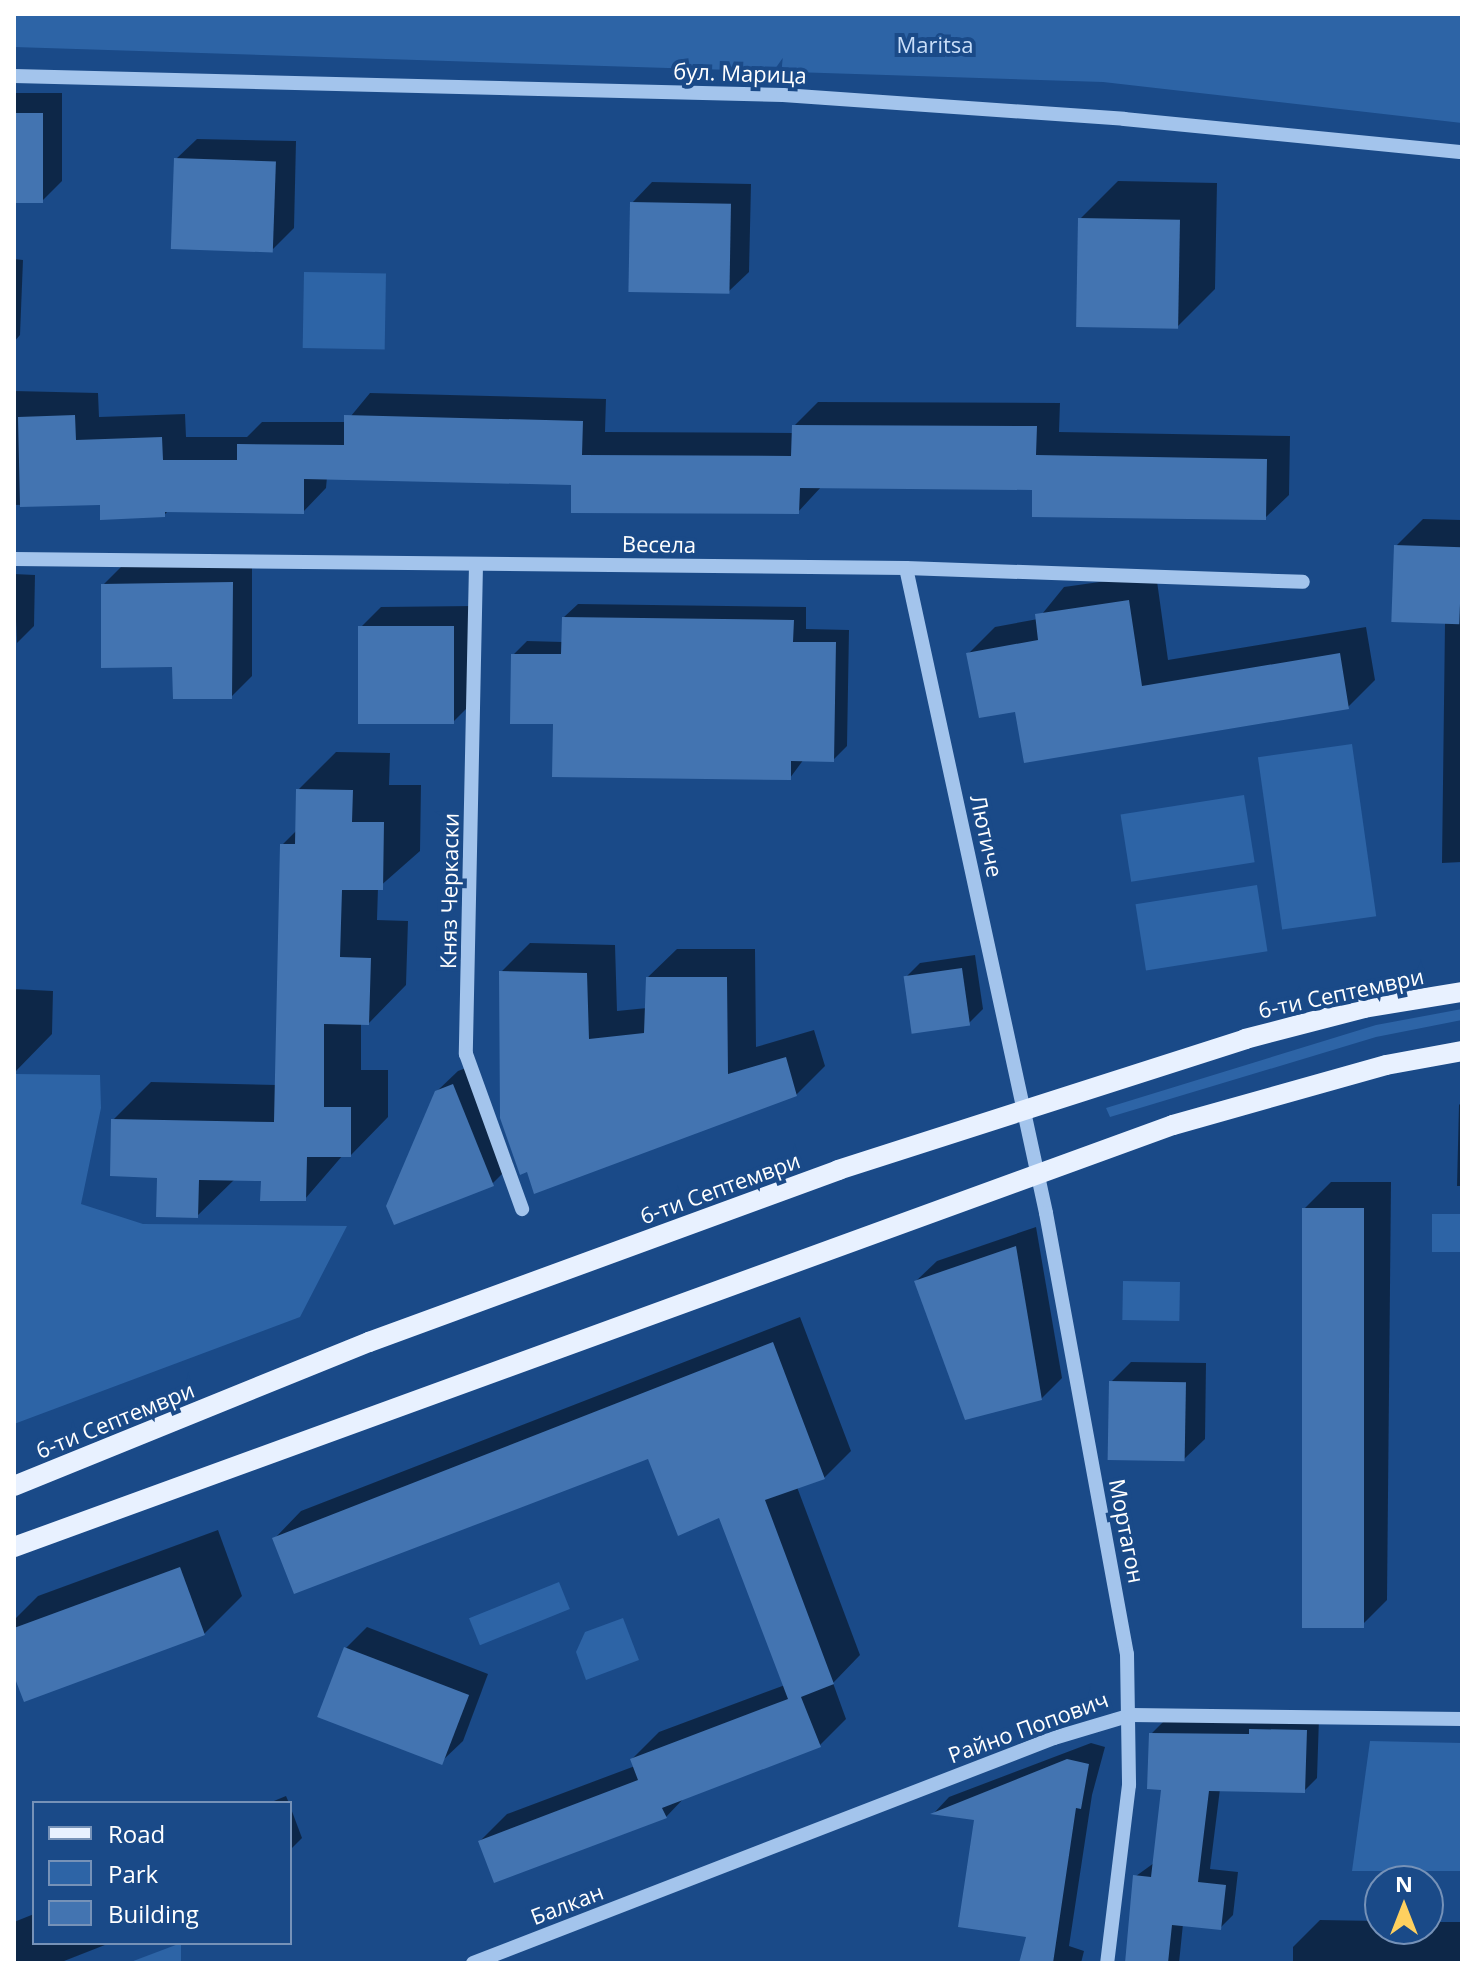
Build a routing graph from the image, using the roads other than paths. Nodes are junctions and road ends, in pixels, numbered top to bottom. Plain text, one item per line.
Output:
1 (14, 76) edge
2 (1462, 152) edge
3 (14, 559) edge
4 (476, 565) junction
5 (906, 568) junction
6 (1303, 582) dead end
7 (1462, 992) edge
8 (1462, 1051) edge
9 (1023, 1113) junction
10 (1036, 1172) junction
11 (522, 1209) dead end
12 (14, 1486) edge
13 (14, 1547) edge
14 (1131, 1715) junction
15 (1462, 1719) edge
16 (677, 1886) joint
17 (473, 1963) edge
18 (1107, 1963) edge

1 - 2 street, бул. Марица
3 - 4 street, Весела
4 - 5 street, Весела
4 - 11 street, Княз Черкаски
5 - 6 street, Весела
5 - 9 street, Лютиче
7 - 9 main road, 6-ти Септември
8 - 10 main road
9 - 10 street, Мортагон
9 - 12 main road, 6-ти Септември
10 - 13 main road
10 - 14 street, Мортагон
14 - 15 street, Райно Попович
14 - 16 street, Райно Попович
14 - 18 street, Мортагон
16 - 17 street, Балкан

